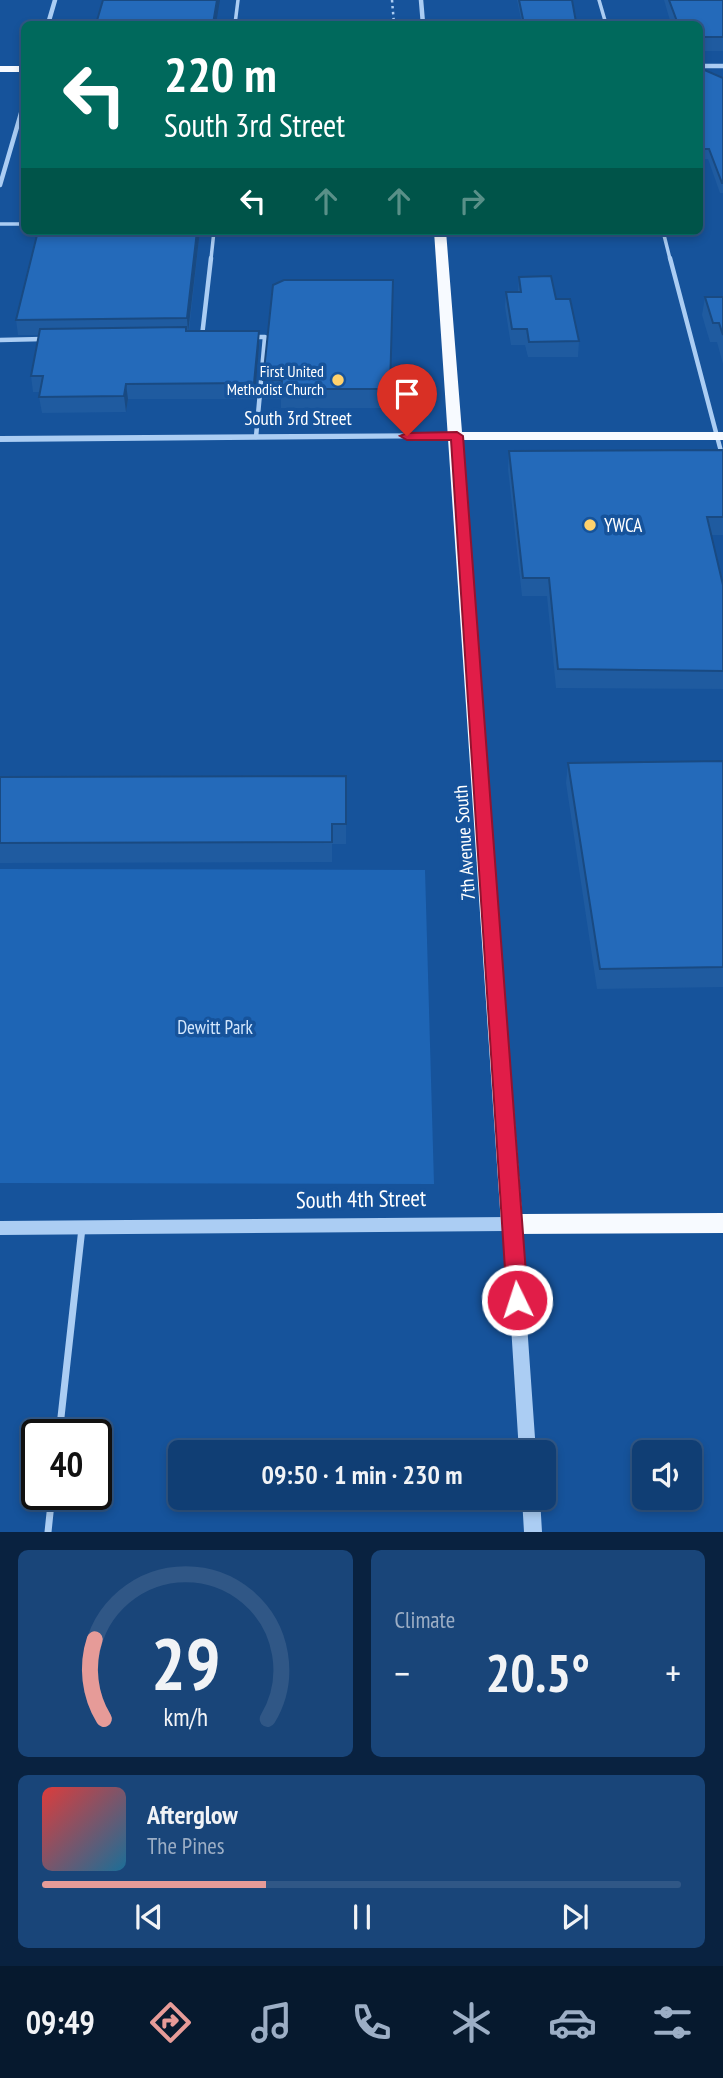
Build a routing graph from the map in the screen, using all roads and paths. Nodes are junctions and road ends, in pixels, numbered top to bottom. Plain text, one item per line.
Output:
1 (55, 0) edge
2 (238, 0) edge
3 (393, 0) edge
4 (421, 0) edge
5 (599, 0) edge
6 (49, 21) edge
7 (235, 21) edge
8 (394, 21) edge
9 (423, 21) edge
10 (606, 21) edge
11 (703, 66) edge
12 (723, 66) edge
13 (0, 69) edge
14 (21, 69) edge
15 (21, 113) edge
16 (0, 185) edge
17 (0, 224) edge
18 (21, 224) edge
19 (214, 235) edge
20 (440, 235) edge
21 (664, 235) edge
22 (240, 337) edge
23 (189, 338) edge
24 (202, 338) junction
25 (215, 338) edge
26 (54, 339) edge
27 (0, 340) edge
28 (457, 436) junction
29 (720, 436) edge
30 (256, 437) junction
31 (0, 439) edge
32 (723, 459) edge
33 (723, 1223) edge
34 (512, 1224) junction
35 (0, 1228) edge
36 (82, 1228) junction
37 (61, 1419) edge
38 (527, 1440) edge
39 (50, 1510) edge
40 (532, 1510) edge
41 (48, 1532) edge
42 (533, 1532) edge

1 - 6 street
2 - 7 lane
3 - 8 path
4 - 9 street
5 - 10 lane
11 - 12 street
13 - 14 main road
15 - 16 street
17 - 18 lane
19 - 24 lane
20 - 28 main road, 7th Avenue South
21 - 29 lane
22 - 30 lane
23 - 24 lane
24 - 25 lane
26 - 27 lane
28 - 29 main road, South 3rd Street
28 - 30 street, South 3rd Street
28 - 34 main road, 7th Avenue South
29 - 32 lane
30 - 31 street, South 3rd Street
33 - 34 main road, South 4th Street
34 - 36 street, South 4th Street
34 - 38 street, 7th Avenue South
35 - 36 street, South 4th Street
36 - 37 lane
39 - 41 lane
40 - 42 street

